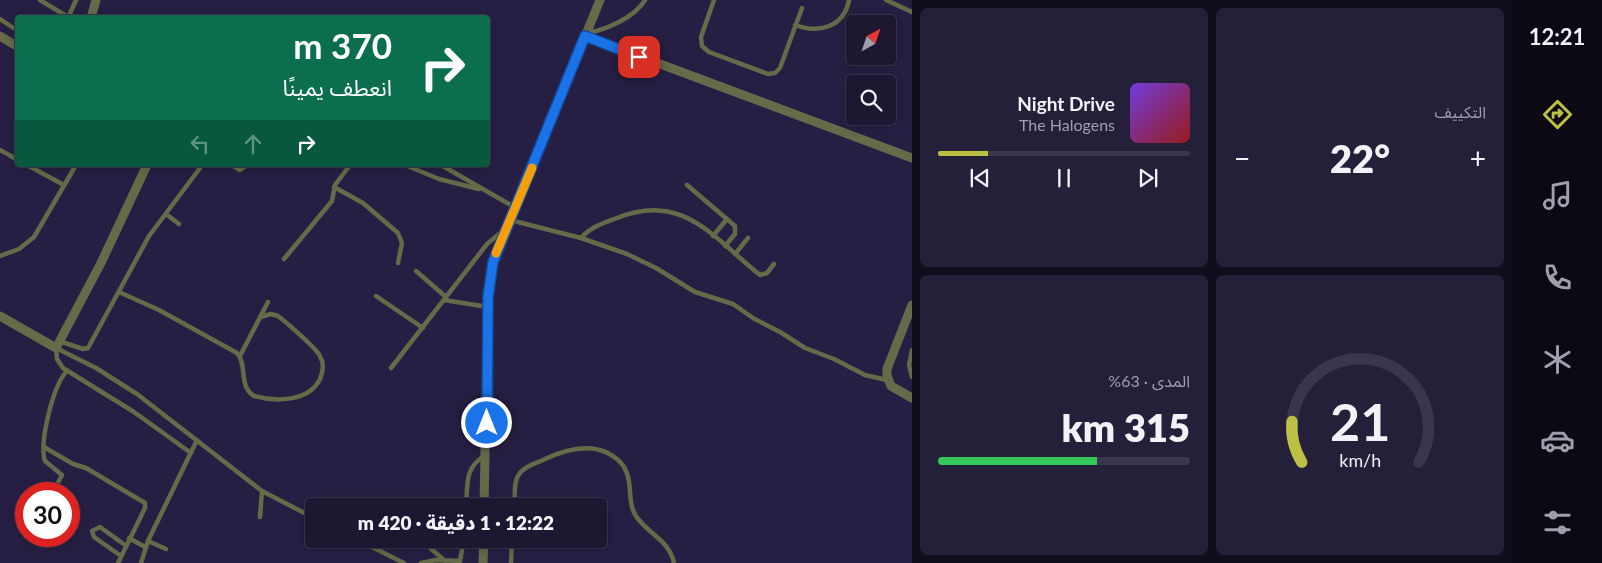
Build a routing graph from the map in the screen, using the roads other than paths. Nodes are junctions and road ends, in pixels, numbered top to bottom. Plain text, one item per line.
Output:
1 (40, 0) edge
2 (76, 0) edge
3 (96, 0) edge
4 (600, 0) edge
5 (645, 0) edge
6 (714, 0) edge
7 (849, 0) edge
8 (886, 0) edge
9 (802, 8) dead end
10 (912, 12) edge
11 (65, 15) edge
12 (69, 15) edge
13 (91, 15) edge
14 (0, 19) edge
15 (795, 26) junction
16 (15, 29) edge
17 (586, 34) junction
18 (0, 36) edge
19 (15, 45) edge
20 (0, 150) edge
21 (15, 158) edge
22 (912, 158) edge
23 (31, 167) edge
24 (75, 167) edge
25 (146, 167) edge
26 (200, 167) edge
27 (349, 167) edge
28 (409, 167) edge
29 (444, 167) edge
30 (64, 185) junction
31 (687, 185) dead end
32 (334, 187) junction
33 (483, 189) junction
34 (516, 208) junction
35 (166, 214) junction
36 (727, 219) junction
37 (179, 224) dead end
38 (508, 224) junction
39 (713, 236) junction
40 (581, 238) junction
41 (748, 238) dead end
42 (725, 246) junction
43 (735, 254) junction
44 (0, 256) edge
45 (284, 259) dead end
46 (398, 263) dead end
47 (774, 264) dead end
48 (416, 271) dead end
49 (119, 292) junction
50 (376, 296) dead end
51 (445, 299) junction
52 (268, 302) dead end
53 (912, 306) edge
54 (488, 307) junction
55 (0, 316) edge
56 (260, 317) junction
57 (422, 328) junction
58 (57, 344) junction
59 (912, 350) edge
60 (240, 356) junction
61 (391, 368) dead end
62 (67, 371) junction
63 (912, 377) edge
64 (888, 380) junction
65 (912, 398) edge
66 (197, 440) junction
67 (44, 447) junction
68 (191, 452) junction
69 (486, 454) junction
70 (58, 482) edge
71 (262, 490) junction
72 (467, 498) edge
73 (484, 498) edge
74 (516, 498) edge
75 (305, 513) edge
76 (260, 517) dead end
77 (129, 538) junction
78 (148, 542) junction
79 (125, 545) junction
80 (145, 547) junction
81 (374, 548) edge
82 (430, 548) edge
83 (463, 548) edge
84 (484, 548) edge
85 (512, 548) edge
86 (166, 549) dead end
87 (121, 556) junction
88 (445, 561) junction
89 (118, 563) edge
90 (141, 563) edge
91 (404, 563) edge
92 (421, 563) edge
93 (483, 563) edge
94 (511, 563) edge
95 (674, 563) edge

1 - 11 lane
2 - 12 lane
3 - 13 street
4 - 17 street
5 - 17 lane
6 - 15 lane
7 - 15 lane
8 - 10 lane
9 - 15 lane
14 - 16 lane
17 - 22 street
17 - 34 street
18 - 19 street
20 - 21 lane
23 - 30 lane
24 - 30 lane
25 - 58 street
26 - 35 lane
27 - 32 lane
28 - 33 lane
29 - 33 lane
30 - 44 lane
31 - 36 lane
32 - 45 lane
32 - 46 lane
33 - 34 lane
34 - 38 street
35 - 37 lane
35 - 49 lane
36 - 39 lane
36 - 42 lane
38 - 40 lane
38 - 51 lane
38 - 54 street
39 - 40 lane
39 - 42 lane
40 - 64 lane
41 - 43 lane
42 - 43 lane
43 - 47 lane
48 - 51 lane
49 - 58 lane
49 - 60 lane
50 - 57 lane
51 - 54 lane
51 - 57 lane
52 - 56 lane
53 - 64 street
54 - 69 street
55 - 58 street
56 - 60 lane
56 - 60 lane
57 - 61 lane
58 - 62 lane
58 - 66 lane
59 - 63 lane
62 - 67 lane
62 - 68 lane
64 - 65 street
66 - 68 lane
66 - 71 lane
67 - 70 lane
67 - 77 lane
68 - 78 lane
69 - 72 lane
69 - 73 street
71 - 75 lane
71 - 76 lane
74 - 95 lane
77 - 79 lane
77 - 80 lane
78 - 80 lane
78 - 86 lane
79 - 87 lane
79 - 87 lane
80 - 90 lane
81 - 91 lane
82 - 88 lane
83 - 88 lane
84 - 93 street
85 - 94 lane
87 - 89 lane
88 - 92 lane

